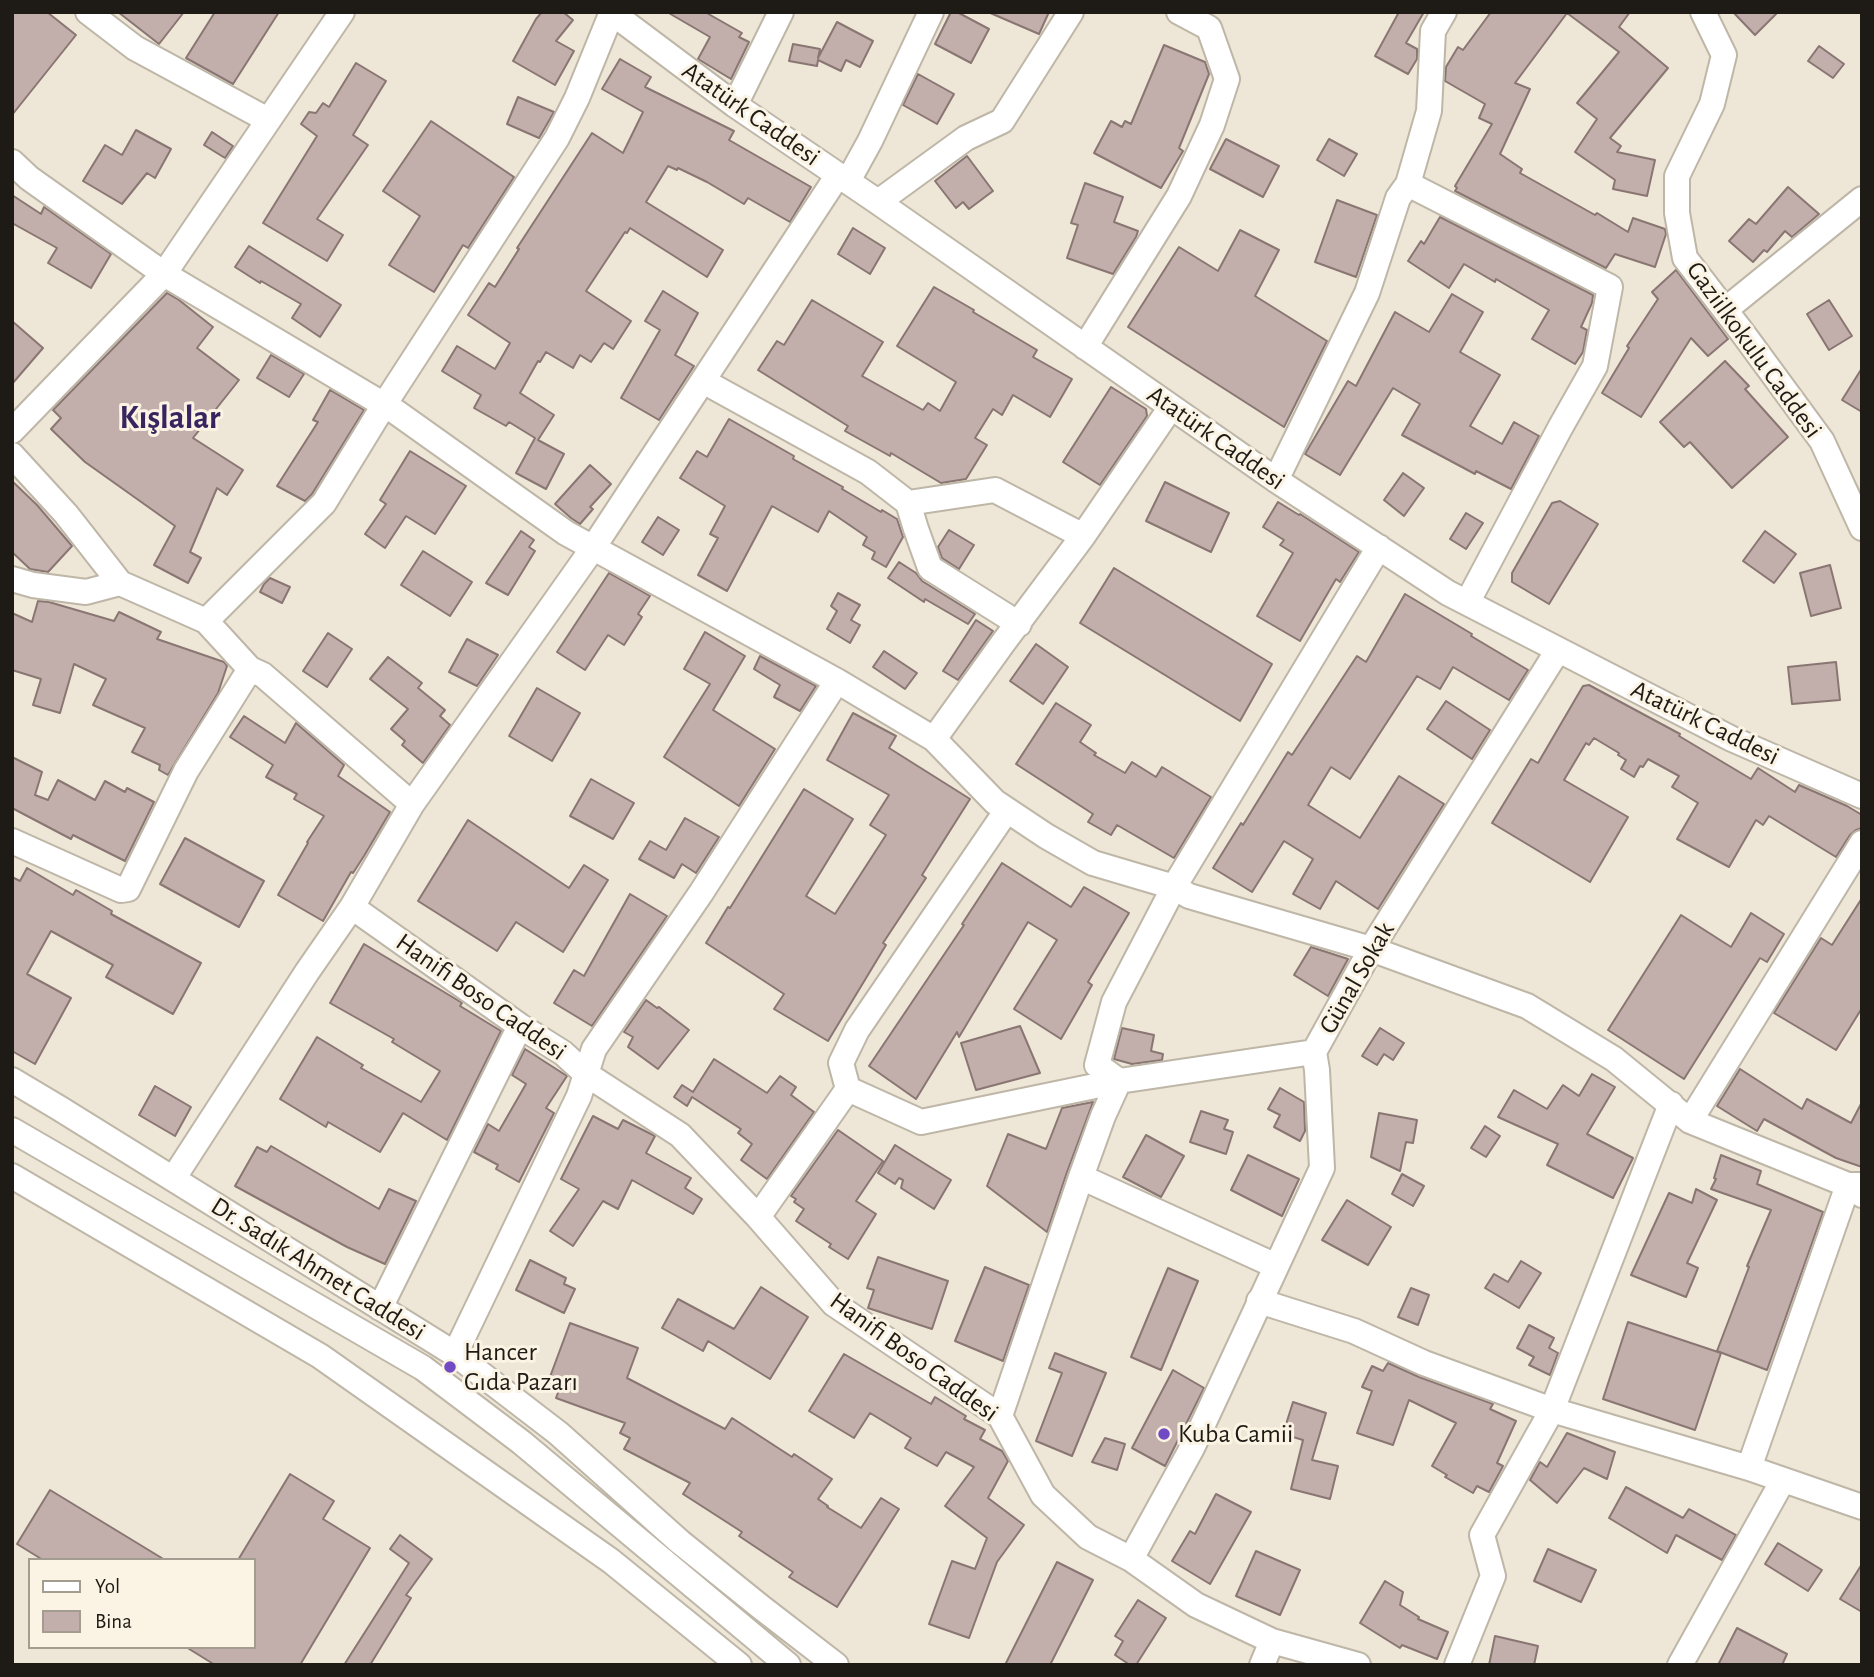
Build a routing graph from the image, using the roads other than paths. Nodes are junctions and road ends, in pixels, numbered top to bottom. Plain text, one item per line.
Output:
1 (88, 12) edge
2 (342, 12) edge
3 (612, 12) edge
4 (781, 12) edge
5 (931, 12) edge
6 (1071, 12) edge
7 (1178, 12) edge
8 (1444, 12) edge
9 (1705, 13) edge
10 (735, 105) junction
11 (268, 120) junction
12 (12, 162) edge
13 (843, 178) junction
14 (1408, 184) junction
15 (1862, 200) edge
16 (878, 202) junction
17 (164, 274) junction
18 (1725, 310) junction
19 (1085, 347) junction
20 (703, 381) junction
21 (384, 405) junction
22 (1171, 407) junction
23 (12, 431) edge
24 (12, 455) edge
25 (1276, 480) junction
26 (908, 503) junction
27 (1862, 528) edge
28 (1083, 536) junction
29 (1379, 547) junction
30 (593, 548) junction
31 (12, 579) edge
32 (120, 583) junction
33 (1467, 603) junction
34 (206, 621) junction
35 (1018, 624) junction
36 (1558, 650) junction
37 (250, 669) junction
38 (837, 681) junction
39 (934, 739) junction
40 (1862, 796) edge
41 (412, 804) junction
42 (1007, 810) junction
43 (12, 841) edge
44 (1862, 843) edge
45 (1174, 887) junction
46 (352, 907) junction
47 (1371, 950) junction
48 (520, 1026) junction
49 (1314, 1052) junction
50 (586, 1073) junction
51 (12, 1080) edge
52 (1119, 1082) junction
53 (848, 1089) junction
54 (1671, 1104) junction
55 (1690, 1121) junction
56 (12, 1130) edge
57 (12, 1175) edge
58 (1081, 1177) junction
59 (173, 1179) junction
60 (1857, 1188) edge
61 (758, 1217) junction
62 (1276, 1266) junction
63 (1259, 1301) junction
64 (380, 1308) junction
65 (455, 1354) junction
66 (1552, 1410) junction
67 (1000, 1416) junction
68 (1749, 1468) junction
69 (1783, 1480) junction
70 (1862, 1507) edge
71 (1131, 1559) junction
72 (1272, 1641) junction
73 (739, 1665) edge
74 (789, 1665) edge
75 (836, 1665) edge
76 (1262, 1665) edge
77 (1358, 1665) edge
78 (1457, 1665) edge
79 (1680, 1665) edge

1 - 11 street
2 - 11 street
3 - 10 street, Atatürk Caddesi
3 - 21 street
4 - 10 street
5 - 13 street
6 - 16 street
7 - 19 street
8 - 14 street
9 - 18 street, Gaziilkokulu Caddesi
10 - 13 street, Atatürk Caddesi
11 - 17 street
12 - 17 street
13 - 16 street, Atatürk Caddesi
13 - 20 street
14 - 25 street
14 - 33 street
15 - 18 street
16 - 19 street, Atatürk Caddesi
17 - 21 street
17 - 23 street
18 - 27 street, Gaziilkokulu Caddesi
19 - 22 street, Atatürk Caddesi
20 - 26 street
20 - 30 street
21 - 30 street
21 - 34 street
22 - 25 street, Atatürk Caddesi
22 - 28 street
24 - 32 street
25 - 29 street, Atatürk Caddesi
26 - 28 street
26 - 35 street
28 - 35 street
29 - 33 street, Atatürk Caddesi
29 - 45 street
30 - 38 street
30 - 41 street
31 - 32 street
32 - 34 street
33 - 36 street, Atatürk Caddesi
34 - 37 street
35 - 39 street
36 - 40 street, Atatürk Caddesi
36 - 47 street, Günal Sokak
37 - 41 street
37 - 43 street
38 - 39 street
38 - 50 street
39 - 42 street
41 - 46 street
42 - 45 street
42 - 53 street
44 - 55 street
45 - 47 street
45 - 52 street
46 - 48 street, Hanifi Boso Caddesi
46 - 59 street
47 - 49 street, Günal Sokak
47 - 54 street
48 - 50 street, Hanifi Boso Caddesi
48 - 64 street
49 - 52 street
49 - 62 street, Günal Sokak
50 - 61 street, Hanifi Boso Caddesi
50 - 65 street
51 - 59 street, Dr. Sadık Ahmet Caddesi
52 - 53 street
52 - 58 street
53 - 61 street
54 - 55 street
54 - 66 street
55 - 60 street
56 - 74 street, Dr. Sadık Ahmet Caddesi
57 - 73 street
58 - 62 street
58 - 67 street
59 - 64 street, Dr. Sadık Ahmet Caddesi
60 - 68 street
61 - 67 street, Hanifi Boso Caddesi
62 - 63 street, Günal Sokak
63 - 66 street
63 - 71 street, Günal Sokak
64 - 65 street, Dr. Sadık Ahmet Caddesi
65 - 75 street, Dr. Sadık Ahmet Caddesi
66 - 68 street
66 - 78 street
67 - 71 street, Hanifi Boso Caddesi
68 - 69 street
69 - 70 street
69 - 79 street
71 - 72 street, Hanifi Boso Caddesi
72 - 76 street
72 - 77 street, Hanifi Boso Caddesi

